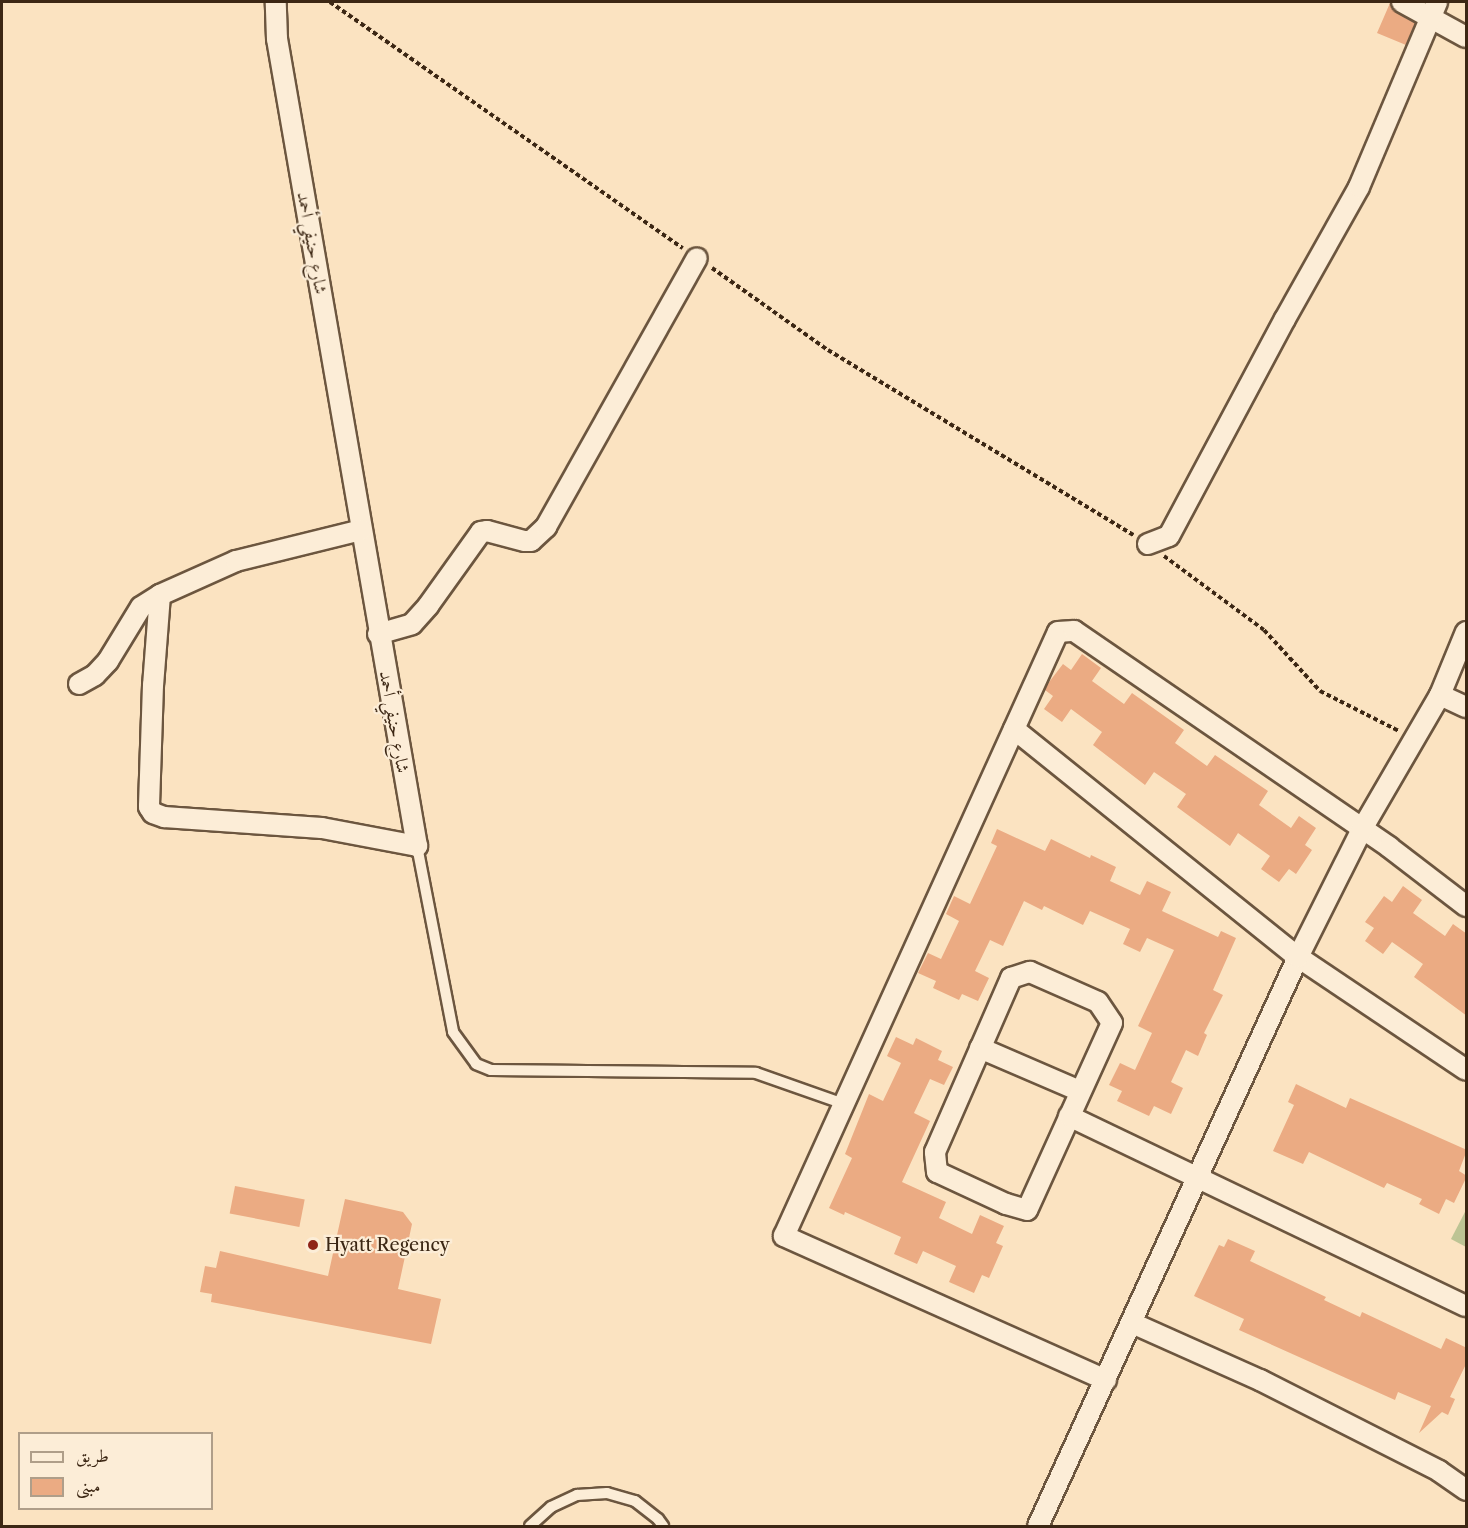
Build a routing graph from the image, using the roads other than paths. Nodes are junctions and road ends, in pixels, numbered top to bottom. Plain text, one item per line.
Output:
1 (276, 2) edge
2 (1402, 2) edge
3 (1434, 10) edge
4 (1467, 37) edge
5 (697, 258) road end
6 (361, 530) junction
7 (1148, 544) road end
8 (160, 595) junction
9 (1467, 632) edge
10 (378, 634) junction
11 (79, 684) dead end
12 (1440, 695) junction
13 (1467, 707) edge
14 (1014, 729) junction
15 (1362, 829) junction
16 (417, 846) junction
17 (1467, 906) edge
18 (1298, 957) junction
19 (980, 1048) junction
20 (1467, 1070) edge
21 (1080, 1091) junction
22 (844, 1104) junction
23 (1070, 1116) junction
24 (1198, 1176) junction
25 (1467, 1306) edge
26 (1132, 1323) junction
27 (1106, 1380) junction
28 (1467, 1490) edge
29 (530, 1527) edge
30 (663, 1527) edge
31 (1038, 1527) edge

1 - 6 street, شارع حنيفي أحمد
2 - 3 street
3 - 4 street
3 - 7 street
5 - 10 street
6 - 8 street
6 - 10 street, شارع حنيفي أحمد
8 - 11 street
8 - 16 street
9 - 12 street
10 - 16 street, شارع حنيفي أحمد
12 - 13 street
12 - 15 street
14 - 15 street
14 - 18 street
14 - 22 street
15 - 17 street
15 - 18 street
16 - 22 lane, شارع حنيفي أحمد
18 - 20 street
18 - 24 street
19 - 21 street
19 - 21 street
19 - 23 street
21 - 23 street
22 - 27 street
23 - 24 street
24 - 25 street
24 - 26 street
26 - 27 street
26 - 28 street
27 - 31 street
29 - 30 lane

